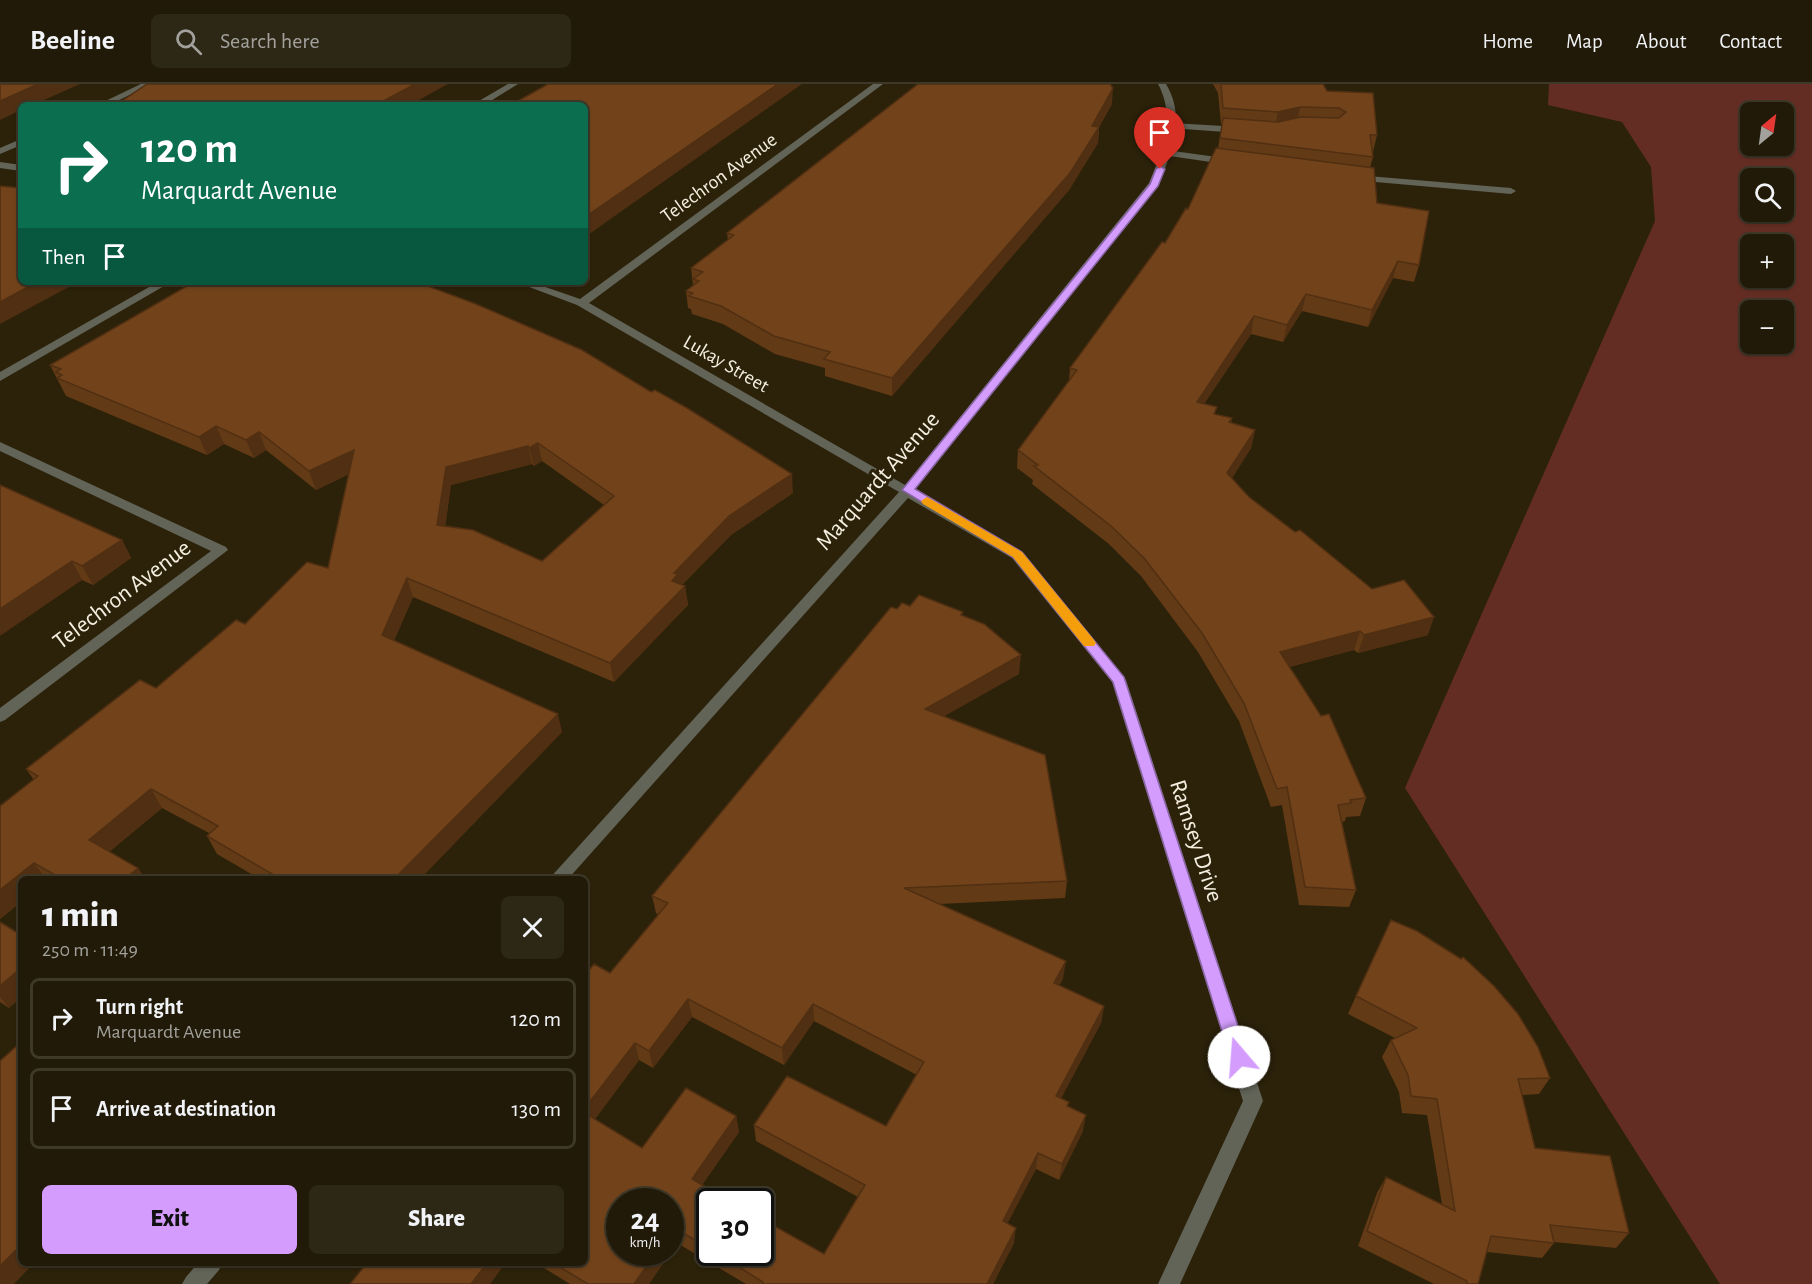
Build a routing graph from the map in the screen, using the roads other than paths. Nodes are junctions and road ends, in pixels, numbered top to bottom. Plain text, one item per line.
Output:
1 (148, 84) edge
2 (514, 84) edge
3 (879, 84) edge
4 (1162, 84) edge
5 (109, 102) edge
6 (482, 102) edge
7 (1172, 126) junction
8 (1252, 131) edge
9 (18, 143) edge
10 (0, 152) edge
11 (1166, 153) junction
12 (1236, 162) edge
13 (0, 165) edge
14 (18, 168) edge
15 (1342, 176) edge
16 (1511, 191) dead end
17 (161, 285) edge
18 (530, 285) edge
19 (581, 303) junction
20 (0, 377) edge
21 (0, 447) edge
22 (908, 490) junction
23 (0, 716) edge
24 (561, 876) edge
25 (209, 1266) edge
26 (193, 1284) edge
27 (1169, 1284) edge

1 - 5 street
2 - 6 street
3 - 19 street, Telechron Avenue
4 - 7 street, Marquardt Avenue
7 - 8 street
7 - 11 street, Marquardt Avenue
9 - 10 street
11 - 12 street
11 - 22 street, Marquardt Avenue
13 - 14 street
15 - 16 street
17 - 20 street
18 - 19 street, Lukay Street
19 - 22 street, Lukay Street
21 - 23 street, Telechron Avenue
22 - 24 street, Marquardt Avenue
22 - 27 street, Ramsey Drive
25 - 26 street

